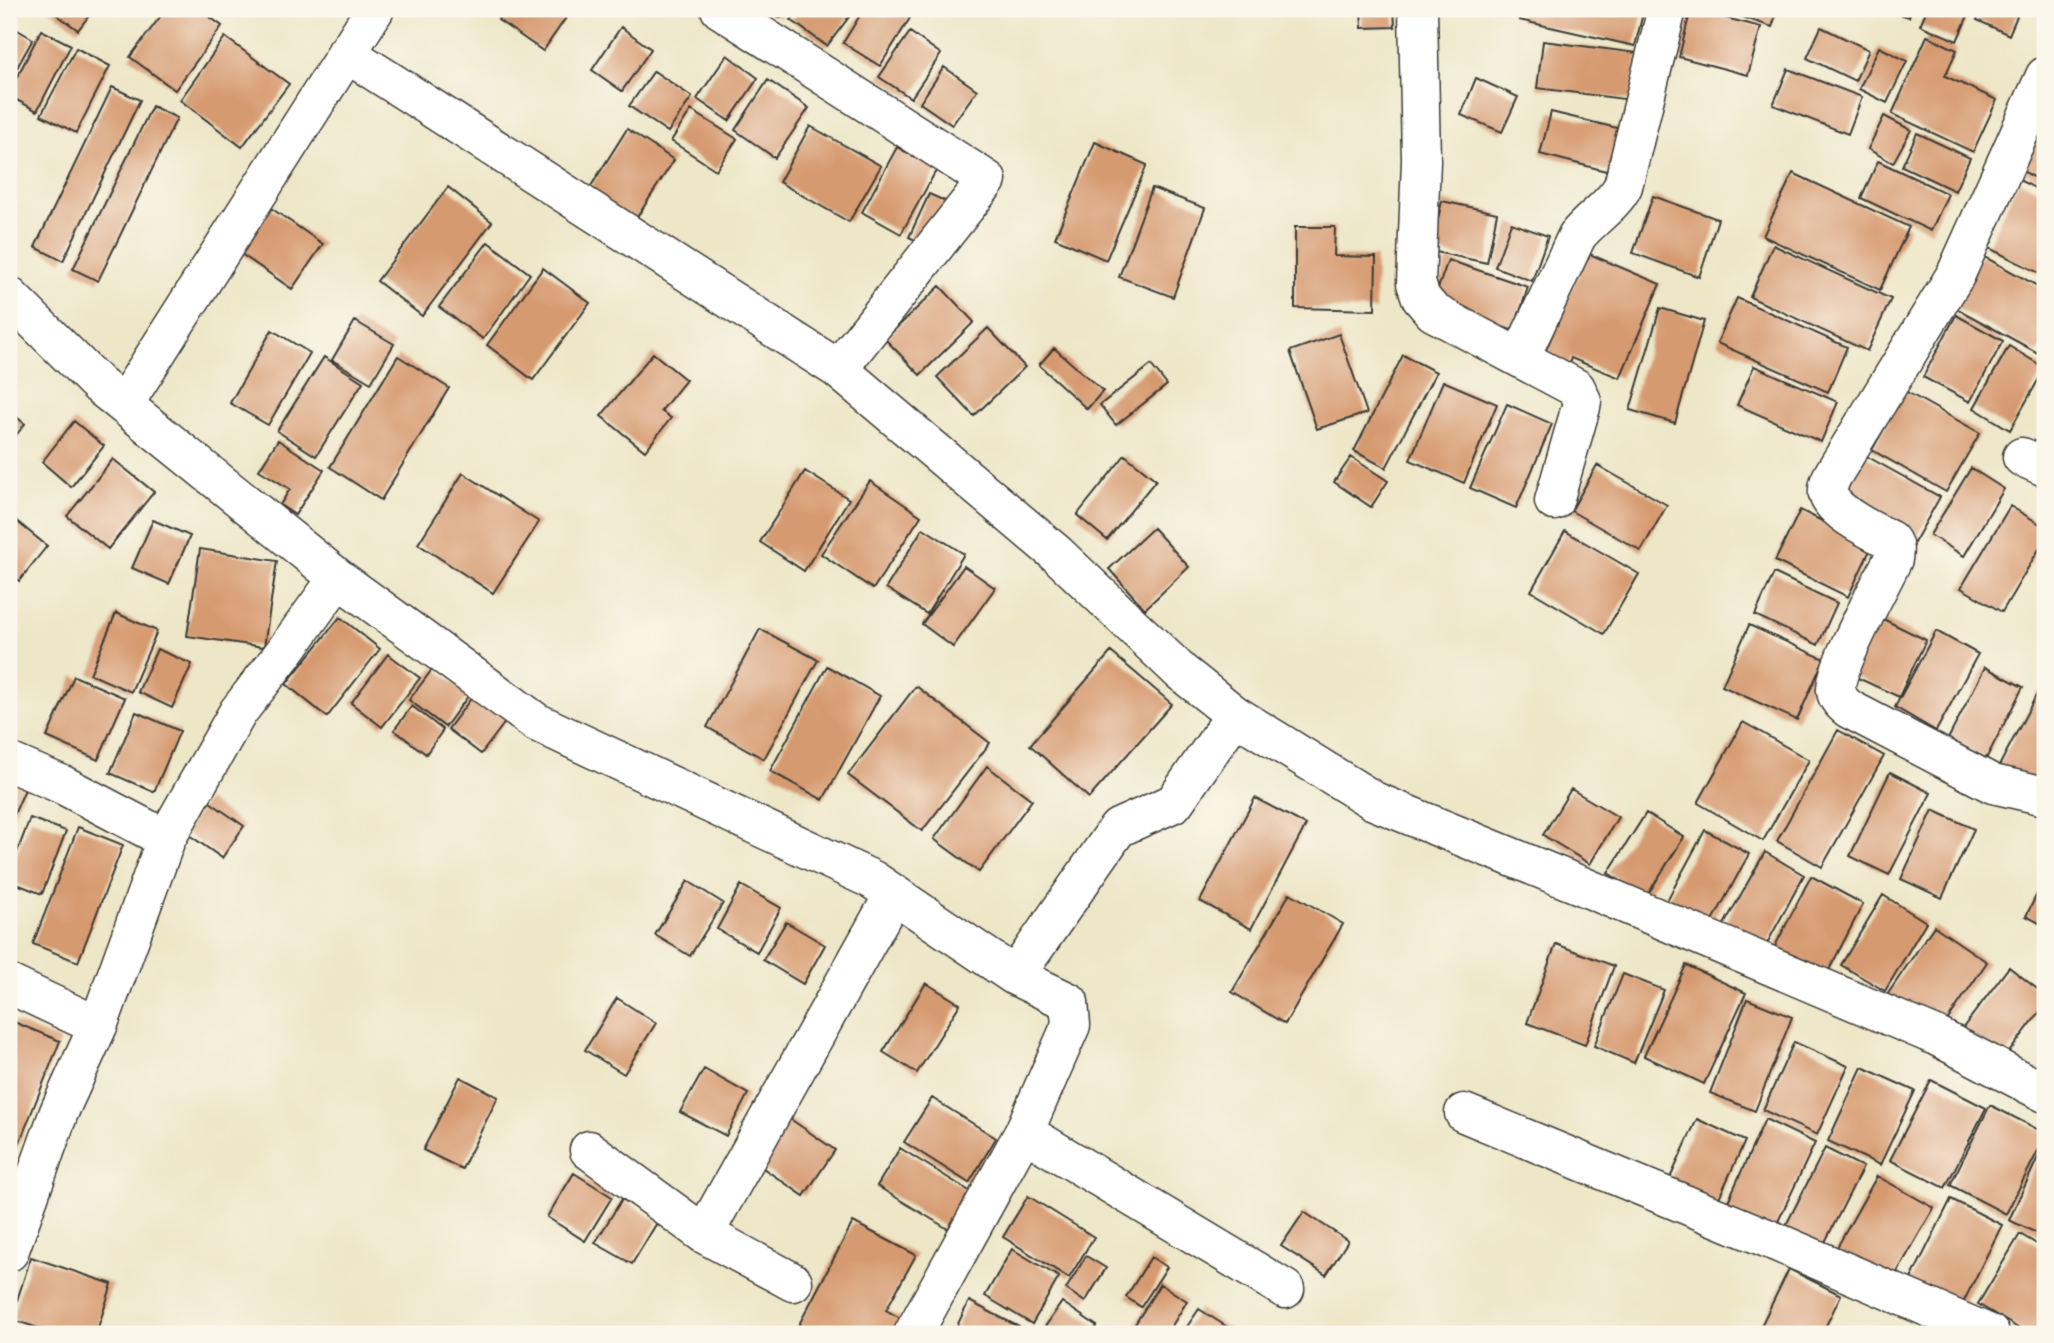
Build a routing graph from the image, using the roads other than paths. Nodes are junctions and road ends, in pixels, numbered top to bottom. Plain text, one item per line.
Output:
1 (374, 9) edge
2 (720, 9) edge
3 (1418, 9) edge
4 (1667, 9) edge
5 (346, 53) junction
6 (2045, 76) edge
7 (9, 296) edge
8 (1520, 358) junction
9 (838, 369) junction
10 (124, 404) junction
11 (1553, 500) dead end
12 (338, 578) junction
13 (1236, 715) junction
14 (9, 762) edge
15 (2045, 796) edge
16 (166, 839) junction
17 (894, 894) junction
18 (1015, 976) junction
19 (9, 984) edge
20 (97, 1026) junction
21 (2045, 1093) edge
22 (1464, 1113) dead end
23 (1024, 1132) junction
24 (589, 1150) dead end
25 (18, 1195) edge
26 (704, 1234) junction
27 (9, 1252) edge
28 (793, 1282) dead end
29 (1285, 1289) dead end
30 (920, 1332) edge
31 (1990, 1334) edge

1 - 5 street
2 - 9 street
3 - 8 street
4 - 8 street
5 - 9 street
5 - 10 street
6 - 15 street
7 - 10 street
8 - 11 street
9 - 13 street
10 - 12 street
12 - 16 street
12 - 17 street
13 - 18 street
13 - 21 street
14 - 16 street
16 - 20 street
17 - 18 street
17 - 26 street
18 - 23 street
19 - 20 street
20 - 25 street
22 - 31 street
23 - 29 street
23 - 30 street
24 - 26 street
25 - 27 street
26 - 28 street

